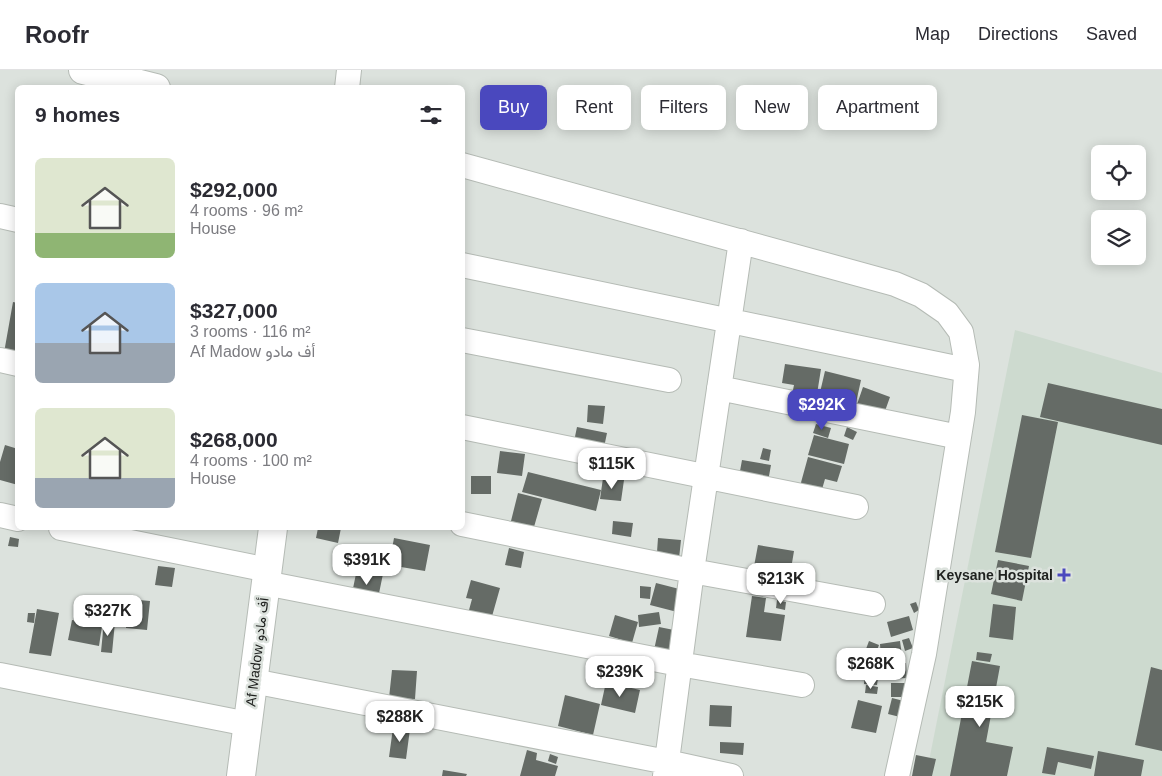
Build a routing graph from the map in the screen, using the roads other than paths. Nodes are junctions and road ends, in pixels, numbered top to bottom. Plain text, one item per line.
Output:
1 (83, 70) edge
2 (349, 70) edge
3 (144, 85) edge
4 (347, 85) edge
5 (465, 166) edge
6 (0, 216) edge
7 (15, 219) edge
8 (741, 241) junction
9 (465, 266) edge
10 (729, 322) junction
11 (465, 341) edge
12 (0, 360) edge
13 (15, 363) edge
14 (966, 370) junction
15 (669, 380) dead end
16 (719, 388) junction
17 (465, 428) edge
18 (959, 437) junction
19 (706, 476) junction
20 (856, 507) dead end
21 (0, 515) edge
22 (15, 518) edge
23 (465, 525) edge
24 (70, 530) edge
25 (273, 530) edge
26 (692, 570) junction
27 (267, 576) junction
28 (873, 604) dead end
29 (680, 664) junction
30 (0, 675) edge
31 (253, 681) junction
32 (802, 685) dead end
33 (248, 724) junction
34 (666, 769) edge
35 (241, 776) edge
36 (731, 776) edge
37 (897, 776) edge

1 - 3 street
2 - 4 street
5 - 8 street
6 - 7 street
8 - 10 street
8 - 14 street
9 - 10 street
10 - 14 street
10 - 16 street
11 - 15 street
12 - 13 street
14 - 18 street
16 - 18 street
16 - 19 street
17 - 19 street
18 - 37 street
19 - 20 street
19 - 26 street
21 - 22 street
23 - 26 street
24 - 27 street
25 - 27 street, Af Madow أف مادو
26 - 28 street
26 - 29 street
27 - 29 street
27 - 31 street, Af Madow أف مادو
29 - 32 street
29 - 34 street
30 - 33 street
31 - 33 street, Af Madow أف مادو
31 - 34 street
33 - 35 street, Af Madow أف مادو
34 - 36 street

